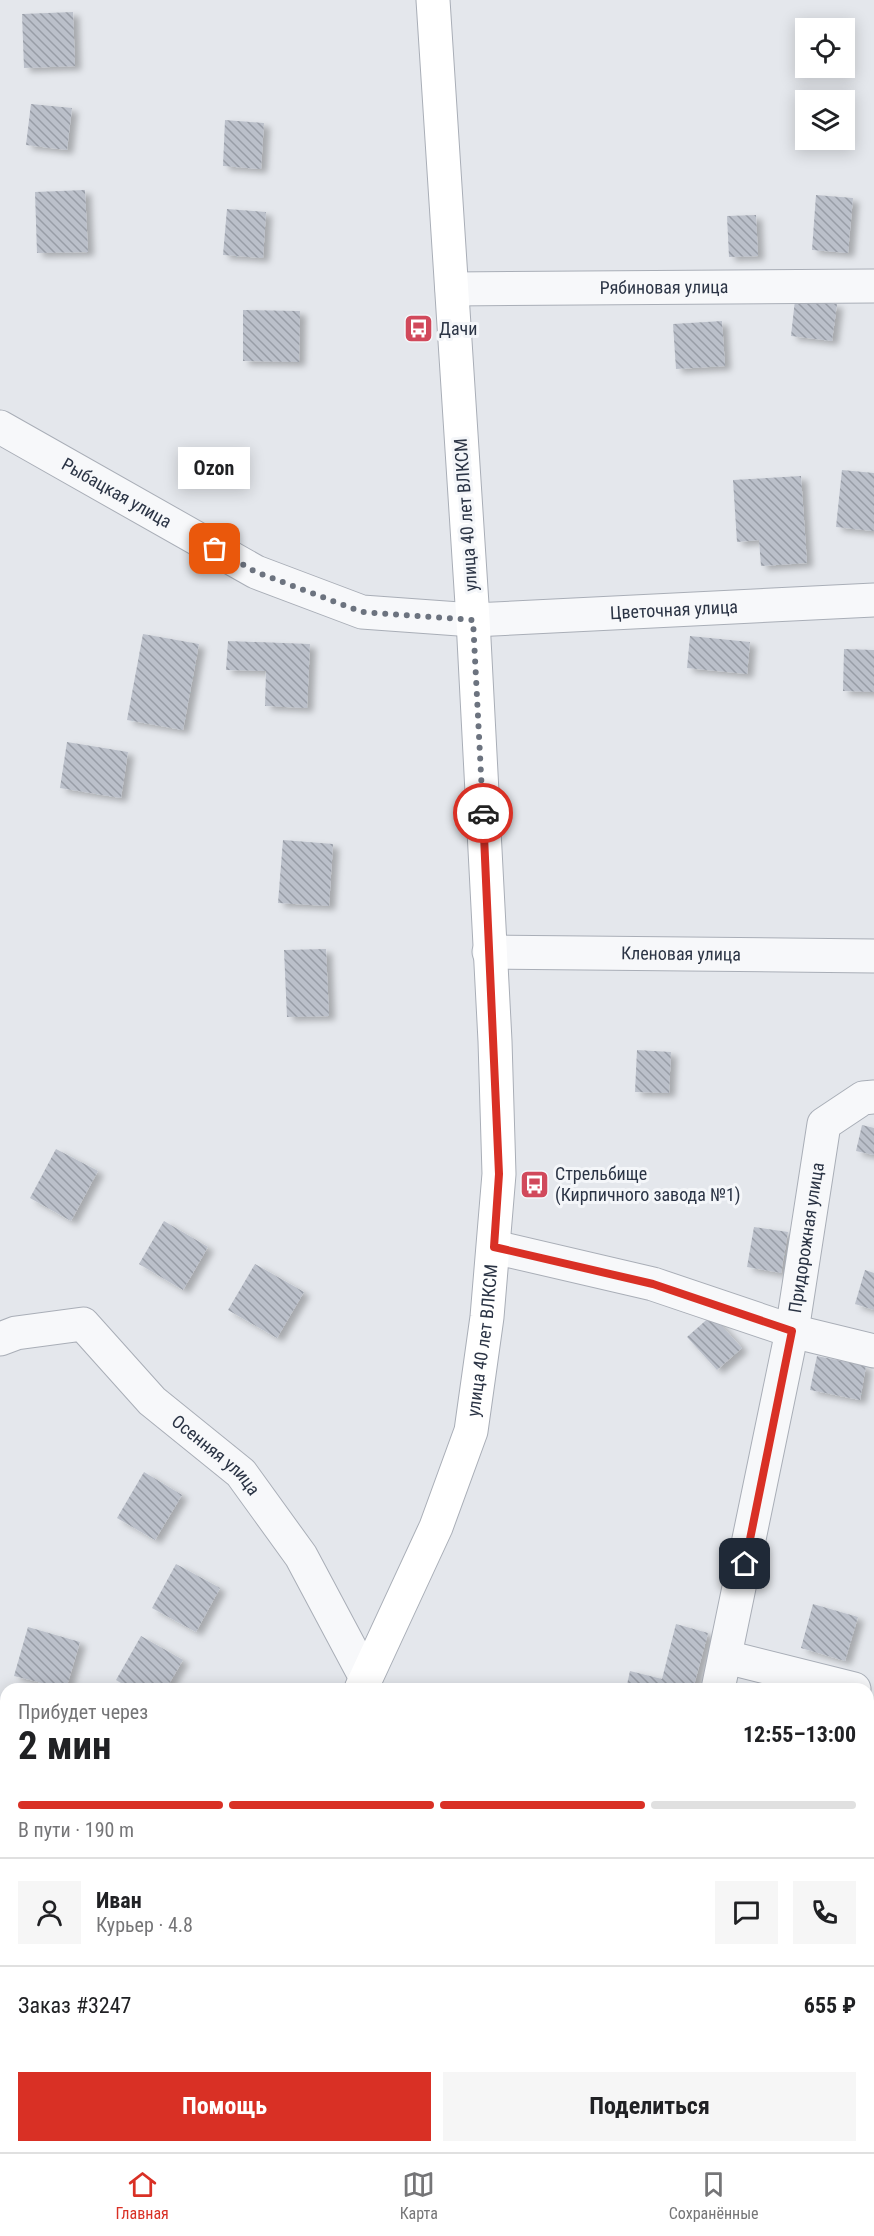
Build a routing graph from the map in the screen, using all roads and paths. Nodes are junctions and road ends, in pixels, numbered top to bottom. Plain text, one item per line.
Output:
1 (433, 0) edge
2 (874, 286) edge
3 (452, 289) junction
4 (0, 427) edge
5 (874, 600) edge
6 (473, 620) junction
7 (489, 952) junction
8 (874, 956) edge
9 (874, 1097) edge
10 (494, 1247) junction
11 (792, 1331) junction
12 (0, 1339) edge
13 (874, 1351) edge
14 (726, 1657) junction
15 (363, 1683) edge
16 (720, 1683) edge
17 (830, 1683) edge

1 - 3 street, улица 40 лет ВЛКСМ
2 - 3 street, Рябиновая улица
3 - 6 street, улица 40 лет ВЛКСМ
4 - 6 street, Рыбацкая улица
5 - 6 street, Цветочная улица
6 - 7 street, улица 40 лет ВЛКСМ
7 - 8 street, Кленовая улица
7 - 10 street, улица 40 лет ВЛКСМ
9 - 11 street, Придорожная улица
10 - 11 street
10 - 15 street, улица 40 лет ВЛКСМ
11 - 13 street
11 - 14 street, Придорожная улица
12 - 15 street, Осенняя улица
14 - 16 street, Придорожная улица
14 - 17 street

